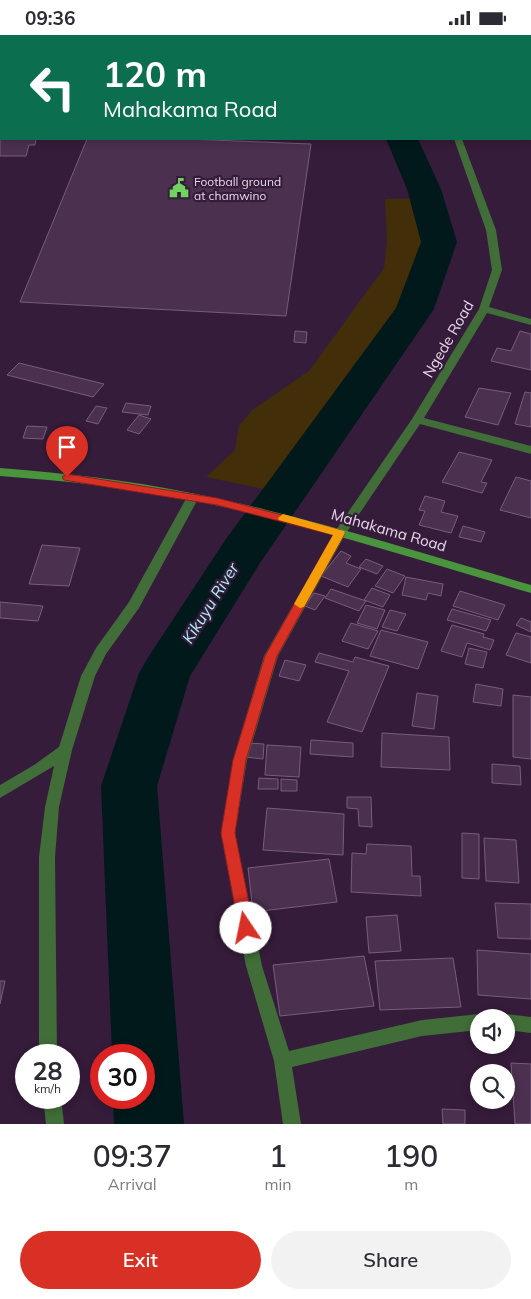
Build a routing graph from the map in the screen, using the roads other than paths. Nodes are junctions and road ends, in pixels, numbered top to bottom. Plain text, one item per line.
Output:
1 (458, 140) edge
2 (484, 309) junction
3 (531, 322) edge
4 (417, 420) junction
5 (531, 450) edge
6 (0, 472) edge
7 (193, 497) junction
8 (333, 531) junction
9 (531, 589) edge
10 (65, 750) junction
11 (0, 792) edge
12 (470, 1023) edge
13 (515, 1023) edge
14 (531, 1025) edge
15 (48, 1044) edge
16 (283, 1061) junction
17 (53, 1109) edge
18 (55, 1124) edge
19 (292, 1124) edge

1 - 2 street, Ngede Road
2 - 3 street
2 - 4 street, Ngede Road
4 - 5 street
4 - 8 street, Ngede Road
6 - 7 street, Mahakama Road
7 - 8 street, Mahakama Road
7 - 10 street
8 - 9 street, Mahakama Road
8 - 16 street, Ngede Road
10 - 11 street
10 - 15 street
12 - 16 street
13 - 14 street
16 - 19 street, Ngede Road
17 - 18 street

